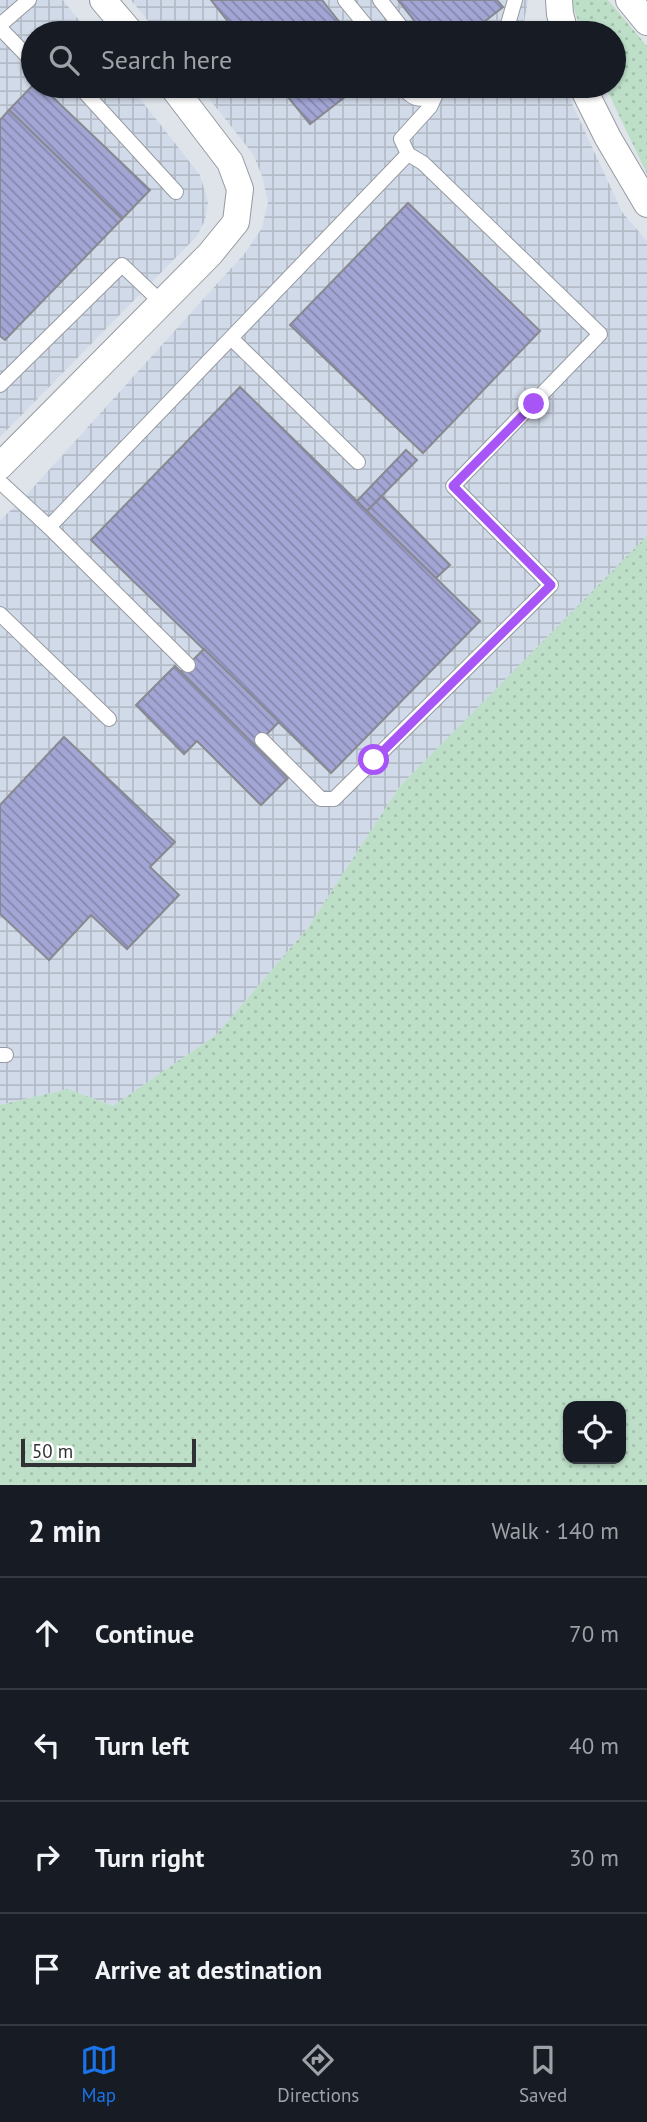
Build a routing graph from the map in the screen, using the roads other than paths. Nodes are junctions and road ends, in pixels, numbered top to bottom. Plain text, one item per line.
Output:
1 (29, 0) edge
2 (103, 0) edge
3 (345, 0) edge
4 (380, 0) edge
5 (515, 0) edge
6 (559, 0) edge
7 (629, 0) edge
8 (121, 21) edge
9 (362, 21) edge
10 (396, 21) edge
11 (509, 21) edge
12 (561, 21) edge
13 (647, 22) edge
14 (0, 26) edge
15 (21, 49) edge
16 (90, 98) edge
17 (181, 98) edge
18 (435, 98) edge
19 (588, 98) edge
20 (408, 154) junction
21 (176, 192) dead end
22 (647, 204) edge
23 (162, 303) junction
24 (232, 339) junction
25 (0, 385) edge
26 (358, 461) dead end
27 (0, 466) edge
28 (0, 482) edge
29 (50, 527) junction
30 (0, 614) edge
31 (188, 666) dead end
32 (108, 719) dead end
33 (262, 740) dead end

1 - 14 lane
2 - 8 street
3 - 9 lane
4 - 10 lane
5 - 11 lane
6 - 12 street
7 - 13 street
14 - 15 lane
16 - 21 lane
17 - 23 street
18 - 20 lane
19 - 22 street
20 - 24 lane
20 - 33 lane
23 - 25 lane
23 - 27 street
24 - 26 lane
24 - 29 lane
28 - 29 lane
29 - 31 lane
30 - 32 lane

